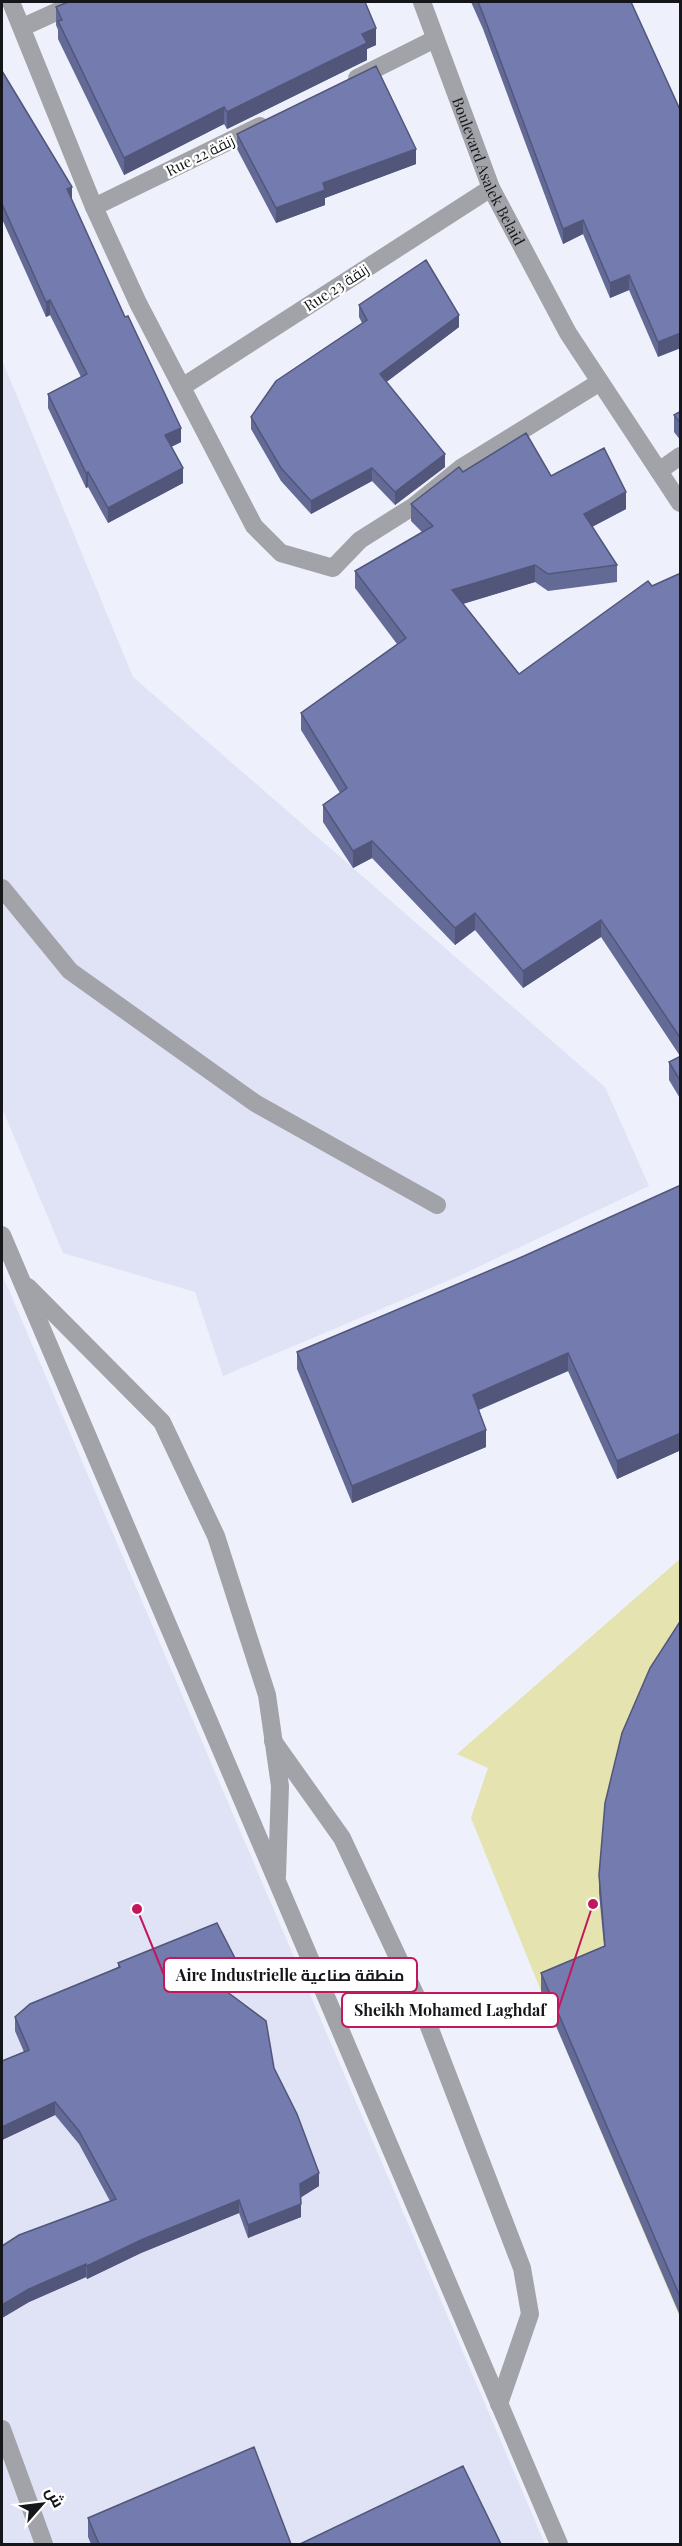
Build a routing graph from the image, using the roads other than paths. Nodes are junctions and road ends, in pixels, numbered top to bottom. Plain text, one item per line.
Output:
1 (11, 2) edge
2 (78, 2) edge
3 (422, 2) edge
4 (23, 27) junction
5 (435, 39) junction
6 (344, 84) edge
7 (273, 120) edge
8 (491, 188) junction
9 (94, 207) junction
10 (600, 382) junction
11 (182, 387) junction
12 (681, 456) edge
13 (659, 471) junction
14 (681, 503) edge
15 (2, 888) edge
16 (437, 1205) dead end
17 (2, 1235) edge
18 (20, 1280) junction
19 (273, 1741) junction
20 (277, 1882) junction
21 (499, 2404) junction
22 (2, 2429) edge
23 (44, 2544) edge
24 (559, 2544) edge

1 - 4 street
2 - 4 street
3 - 5 street, Boulevard Asalek Belaid
4 - 9 street
5 - 6 street
5 - 8 street, Boulevard Asalek Belaid
7 - 9 street, Rue 22 زنقة
8 - 10 street, Boulevard Asalek Belaid
8 - 11 street, Rue 23 زنقة
9 - 11 street
10 - 11 street
10 - 13 street, Boulevard Asalek Belaid
12 - 13 street
13 - 14 street, Boulevard Asalek Belaid
15 - 16 street
17 - 18 street
18 - 19 street
18 - 20 street
19 - 20 street
19 - 21 street
20 - 21 street
21 - 24 street
22 - 23 street

